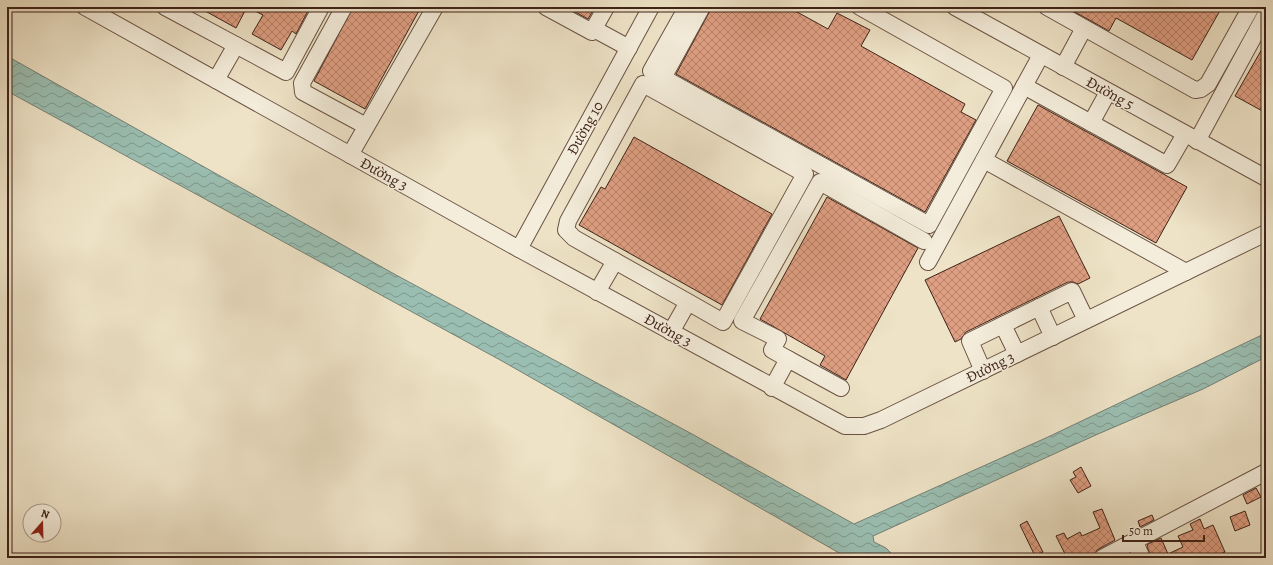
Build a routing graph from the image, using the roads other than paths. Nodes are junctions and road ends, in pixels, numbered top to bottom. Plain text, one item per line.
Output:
1 (85, 7) edge
2 (164, 7) edge
3 (321, 7) edge
4 (344, 7) edge
5 (434, 7) edge
6 (546, 7) edge
7 (606, 7) edge
8 (651, 7) edge
9 (955, 7) edge
10 (1047, 7) edge
11 (1250, 7) edge
12 (869, 9) edge
13 (692, 11) edge
14 (1266, 14) edge
15 (1084, 28) junction
16 (594, 29) junction
17 (236, 45) junction
18 (629, 48) junction
19 (1041, 55) junction
20 (1063, 67) junction
21 (216, 80) junction
22 (1024, 86) junction
23 (1108, 92) junction
24 (1091, 123) junction
25 (366, 126) junction
26 (1191, 138) junction
27 (350, 155) junction
28 (984, 160) junction
29 (1266, 178) edge
30 (1266, 233) edge
31 (924, 241) dead end
32 (519, 249) junction
33 (615, 261) junction
34 (928, 262) dead end
35 (1186, 272) junction
36 (597, 292) junction
37 (688, 302) junction
38 (1039, 308) junction
39 (1086, 320) junction
40 (1003, 325) junction
41 (671, 332) junction
42 (1053, 337) junction
43 (1017, 354) junction
44 (788, 359) junction
45 (982, 370) junction
46 (772, 388) junction
47 (841, 388) dead end
48 (1266, 472) edge
49 (1135, 542) junction
50 (1102, 558) edge
51 (1142, 558) edge

1 - 21 street, Đường 3
2 - 17 street
3 - 17 street
4 - 25 street
5 - 25 street
6 - 16 street
7 - 16 street
8 - 18 street, Đường 10
9 - 19 street, Đường 5
10 - 15 street
11 - 15 street
12 - 13 street
14 - 26 street
15 - 20 street
16 - 18 street
17 - 21 street
18 - 32 street, Đường 10
19 - 20 street, Đường 5
19 - 22 street
20 - 23 street, Đường 5
21 - 27 street, Đường 3
22 - 24 street
22 - 28 street
23 - 24 street
23 - 26 street, Đường 5
24 - 26 street
25 - 27 street
26 - 29 street, Đường 5
27 - 32 street, Đường 3
28 - 34 street
28 - 35 street
30 - 35 street, Đường 3
31 - 44 street
32 - 36 street, Đường 3
33 - 36 street
33 - 37 street
33 - 37 street
35 - 39 street, Đường 3
36 - 41 street, Đường 3
37 - 41 street
38 - 39 street
38 - 40 street
38 - 42 street
39 - 42 street, Đường 3
40 - 43 street
40 - 45 street
41 - 46 street, Đường 3
42 - 43 street, Đường 3
43 - 45 street, Đường 3
44 - 46 street
44 - 47 street
45 - 46 street, Đường 3
48 - 49 street
49 - 50 street
49 - 51 street

